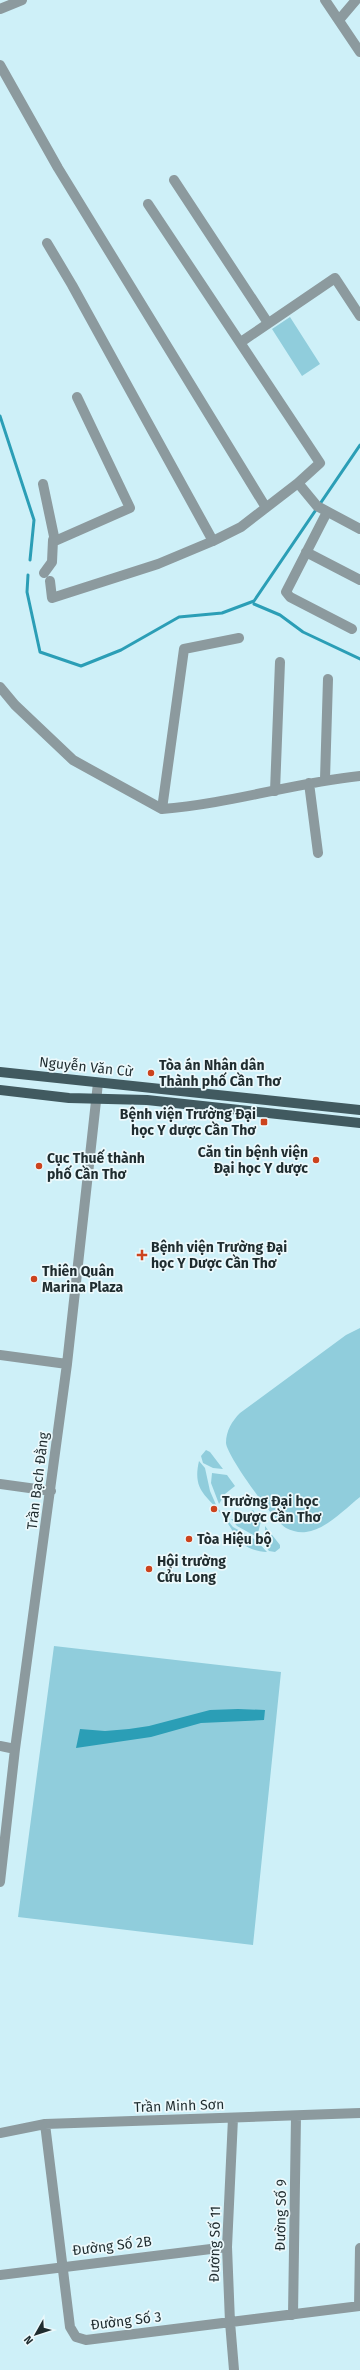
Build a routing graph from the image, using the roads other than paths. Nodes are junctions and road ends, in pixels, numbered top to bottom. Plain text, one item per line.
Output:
1 (22, 0) edge
2 (325, 0) edge
3 (356, 0) edge
4 (0, 9) edge
5 (339, 20) junction
6 (360, 52) edge
7 (0, 65) edge
8 (174, 180) dead end
9 (148, 204) dead end
10 (47, 243) dead end
11 (360, 316) edge
12 (268, 323) junction
13 (241, 342) junction
14 (77, 397) dead end
15 (298, 483) junction
16 (43, 484) dead end
17 (265, 506) junction
18 (323, 510) junction
19 (360, 528) edge
20 (54, 540) junction
21 (213, 541) junction
22 (306, 552) junction
23 (360, 580) edge
24 (352, 629) dead end
25 (239, 638) dead end
26 (280, 662) dead end
27 (328, 680) dead end
28 (0, 687) edge
29 (360, 776) edge
30 (325, 779) junction
31 (309, 783) junction
32 (274, 791) junction
33 (162, 809) junction
34 (318, 853) dead end
35 (0, 1072) edge
36 (98, 1083) junction
37 (0, 1090) edge
38 (97, 1098) junction
39 (360, 1110) edge
40 (360, 1123) edge
41 (0, 1354) edge
42 (67, 1364) junction
43 (0, 1484) edge
44 (51, 1491) junction
45 (0, 1746) edge
46 (15, 1749) junction
47 (4, 1831) edge
48 (0, 1882) edge
49 (360, 2113) edge
50 (296, 2116) junction
51 (233, 2118) junction
52 (45, 2124) junction
53 (0, 2133) edge
54 (227, 2247) junction
55 (360, 2248) edge
56 (62, 2266) junction
57 (0, 2275) edge
58 (359, 2306) edge
59 (293, 2315) junction
60 (230, 2322) junction
61 (234, 2370) edge

1 - 4 street
2 - 5 street
3 - 5 street
5 - 6 street
7 - 17 street
8 - 12 street
9 - 13 street
10 - 21 street
11 - 12 street
12 - 13 street
13 - 15 street
14 - 20 street
15 - 17 street
15 - 18 street
16 - 20 street
17 - 21 street
18 - 19 street
18 - 22 street
20 - 21 street
22 - 23 street
22 - 24 street
25 - 33 street
26 - 32 street
27 - 30 street
28 - 33 street
29 - 30 street
30 - 31 street
31 - 32 street
31 - 34 street
32 - 33 street
35 - 36 main road, Nguyễn Văn Cừ
36 - 38 street, Trần Bạch Đằng
36 - 39 main road, Nguyễn Văn Cừ
37 - 38 main road, Nguyễn Văn Cừ
38 - 40 main road, Nguyễn Văn Cừ
38 - 42 street, Trần Bạch Đằng
41 - 42 street
42 - 44 street, Trần Bạch Đằng
43 - 44 street
44 - 46 street, Trần Bạch Đằng
45 - 46 street
46 - 47 street, Trần Bạch Đằng
47 - 48 street, Trần Bạch Đằng
49 - 50 street, Trần Minh Sơn
50 - 51 street, Trần Minh Sơn
50 - 59 street, Đường Số 9
51 - 52 street, Trần Minh Sơn
51 - 54 street, Đường Số 11
52 - 53 street, Trần Minh Sơn
52 - 56 street
54 - 56 street, Đường Số 2B
54 - 60 street, Đường Số 11
55 - 58 street
56 - 57 street, Đường Số 2B
56 - 60 street, Đường Số 3
58 - 59 street
59 - 60 street
60 - 61 street, Đường Số 11

